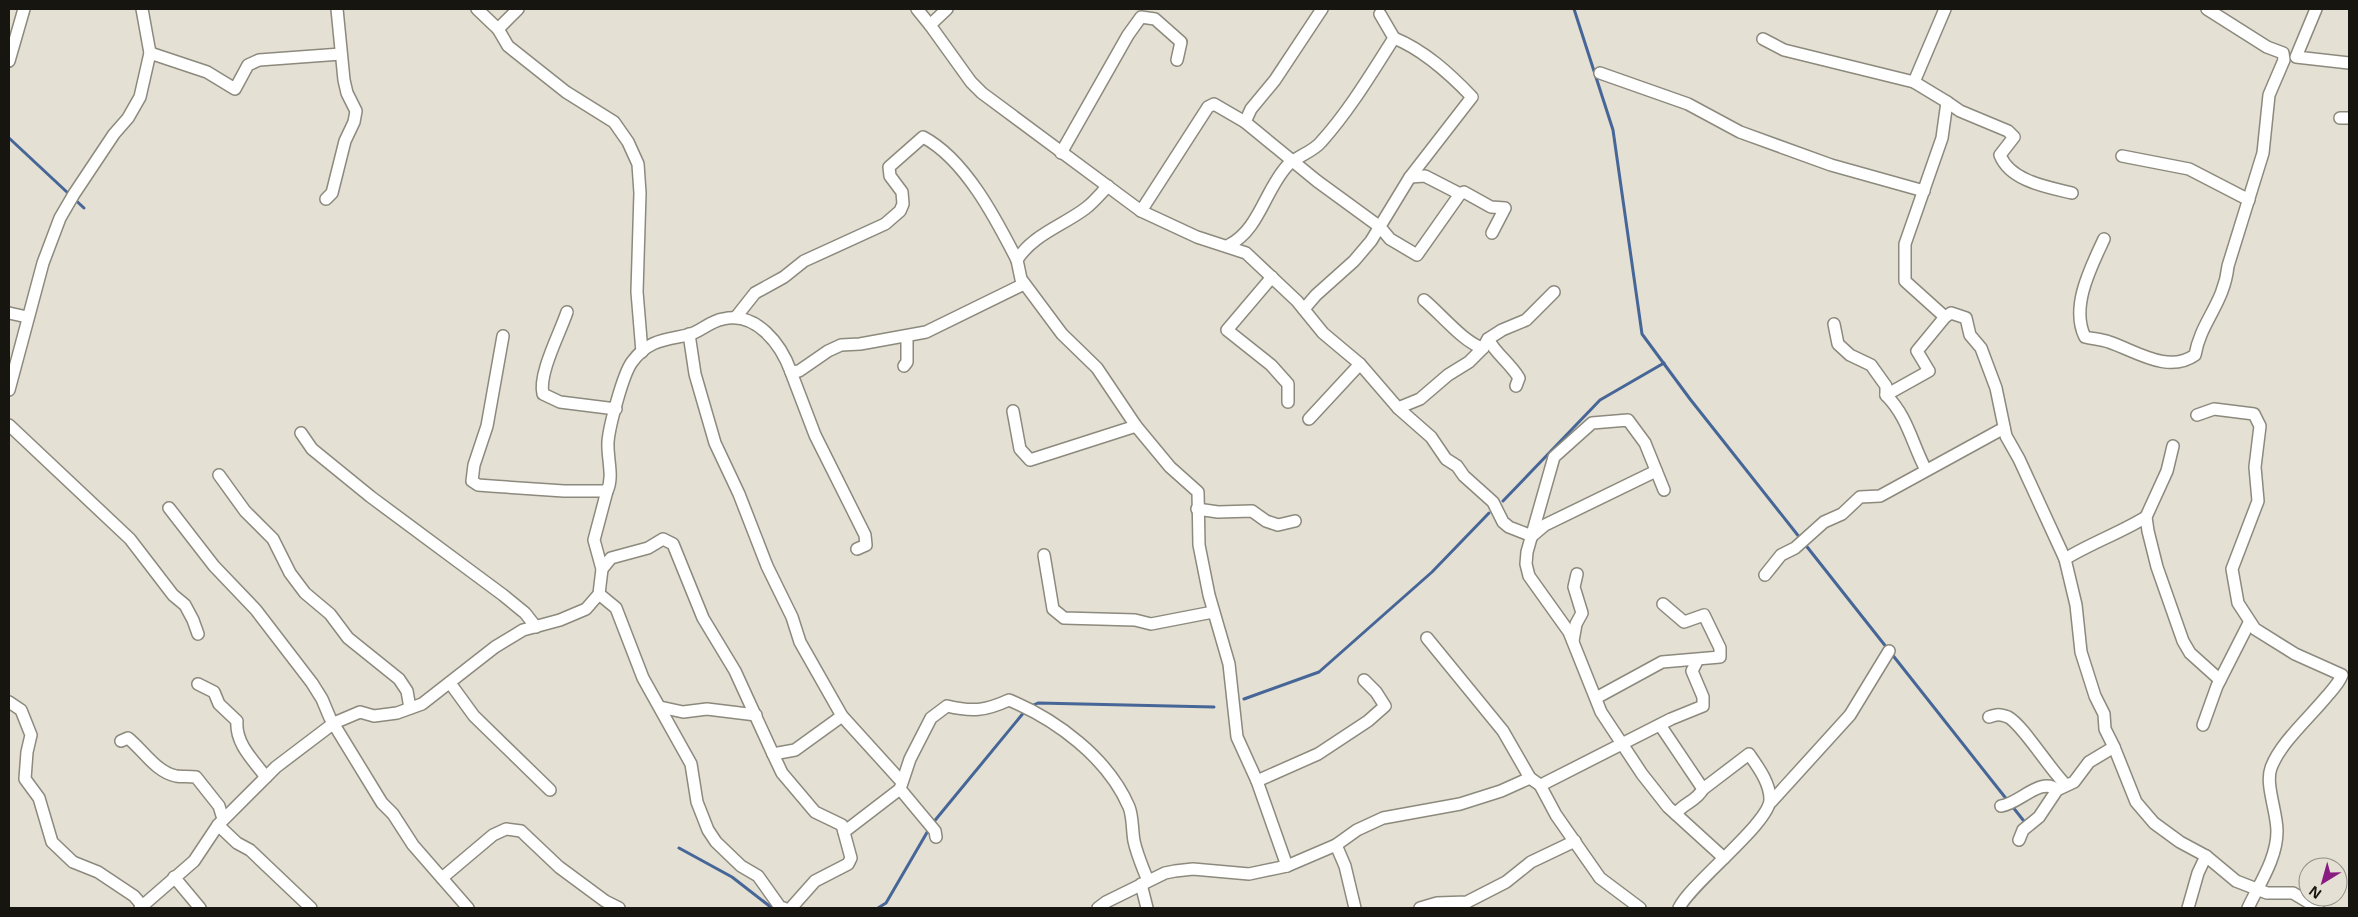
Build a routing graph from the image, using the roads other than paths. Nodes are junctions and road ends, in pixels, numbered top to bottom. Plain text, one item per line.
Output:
1 (142, 9) edge
2 (337, 9) edge
3 (477, 9) edge
4 (518, 9) edge
5 (917, 9) edge
6 (947, 9) edge
7 (1322, 9) edge
8 (1945, 9) edge
9 (2207, 9) edge
10 (2316, 9) edge
11 (20, 10) edge
12 (1383, 10) edge
13 (930, 25) junction
14 (498, 29) junction
15 (1394, 38) junction
16 (1763, 39) dead end
17 (150, 53) junction
18 (341, 54) junction
19 (2296, 57) junction
20 (1177, 60) dead end
21 (2284, 60) junction
22 (9, 61) edge
23 (2349, 63) edge
24 (1600, 72) dead end
25 (1914, 82) junction
26 (1947, 102) junction
27 (1245, 122) junction
28 (1061, 153) junction
29 (2122, 156) dead end
30 (1294, 162) junction
31 (1410, 177) junction
32 (1108, 186) junction
33 (1924, 191) junction
34 (2072, 193) dead end
35 (1460, 194) junction
36 (326, 199) dead end
37 (2249, 200) junction
38 (1141, 211) junction
39 (1380, 227) junction
40 (1492, 233) dead end
41 (2104, 239) dead end
42 (1229, 245) junction
43 (1017, 260) junction
44 (1272, 277) junction
45 (1024, 284) junction
46 (1554, 292) dead end
47 (1424, 300) dead end
48 (1304, 310) junction
49 (567, 312) dead end
50 (9, 313) edge
51 (27, 317) junction
52 (736, 317) junction
53 (1945, 317) junction
54 (1834, 324) dead end
55 (689, 334) junction
56 (503, 336) dead end
57 (908, 336) junction
58 (1485, 344) junction
59 (642, 352) junction
60 (1360, 364) junction
61 (904, 366) dead end
62 (791, 372) junction
63 (1516, 386) dead end
64 (9, 390) edge
65 (1886, 395) junction
66 (1288, 402) dead end
67 (1398, 408) junction
68 (616, 410) junction
69 (1013, 411) dead end
70 (2197, 415) dead end
71 (1309, 419) dead end
72 (9, 425) edge
73 (1136, 426) junction
74 (2004, 428) junction
75 (302, 433) dead end
76 (2173, 446) dead end
77 (1926, 470) junction
78 (1656, 471) junction
79 (219, 475) dead end
80 (1664, 490) dead end
81 (607, 491) junction
82 (169, 508) dead end
83 (1197, 509) junction
84 (2146, 516) junction
85 (1295, 521) dead end
86 (1532, 536) junction
87 (857, 549) dead end
88 (1044, 555) dead end
89 (2065, 559) junction
90 (602, 569) junction
91 (1578, 574) dead end
92 (1765, 576) dead end
93 (599, 594) junction
94 (1663, 604) dead end
95 (1214, 612) junction
96 (2249, 623) junction
97 (536, 627) junction
98 (198, 634) dead end
99 (1428, 638) dead end
100 (1573, 641) junction
101 (1889, 650) dead end
102 (1697, 661) junction
103 (2346, 672) edge
104 (1364, 680) dead end
105 (2220, 680) junction
106 (450, 683) junction
107 (198, 684) dead end
108 (1596, 698) junction
109 (9, 702) edge
110 (660, 707) junction
111 (410, 708) junction
112 (756, 715) junction
113 (842, 716) junction
114 (1989, 716) dead end
115 (334, 723) junction
116 (1660, 725) junction
117 (2203, 725) dead end
118 (121, 741) dead end
119 (1622, 744) junction
120 (2114, 747) junction
121 (773, 754) junction
122 (266, 776) junction
123 (1530, 778) junction
124 (1257, 781) junction
125 (900, 785) junction
126 (1540, 785) junction
127 (2062, 788) junction
128 (1702, 789) junction
129 (550, 790) dead end
130 (1771, 802) junction
131 (2001, 806) dead end
132 (1676, 814) junction
133 (220, 822) junction
134 (844, 832) junction
135 (936, 836) dead end
136 (2019, 840) dead end
137 (1574, 841) junction
138 (1336, 845) junction
139 (2206, 856) junction
140 (1724, 858) junction
141 (1287, 866) junction
142 (174, 877) junction
143 (442, 878) junction
144 (1144, 883) junction
145 (2256, 890) junction
146 (141, 908) edge
147 (200, 908) edge
148 (310, 908) edge
149 (468, 908) edge
150 (618, 908) edge
151 (784, 908) edge
152 (792, 908) edge
153 (1098, 908) edge
154 (1147, 908) edge
155 (1356, 908) edge
156 (1420, 908) edge
157 (1640, 908) edge
158 (1679, 908) edge
159 (2188, 908) edge
160 (2248, 908) edge
161 (2318, 908) edge

1 - 17 street
2 - 18 street
3 - 14 street
4 - 14 street
5 - 13 street
6 - 13 street
7 - 27 street
8 - 25 street
9 - 21 street
10 - 19 street
11 - 22 street
12 - 15 street
13 - 28 street
14 - 59 street
15 - 30 street
15 - 31 street
16 - 25 street
17 - 18 street
17 - 51 street
18 - 36 street
19 - 21 street
19 - 23 street
20 - 28 street
21 - 37 street
24 - 33 street
25 - 26 street
26 - 33 street
26 - 34 street
27 - 30 street
27 - 38 street
28 - 32 street
29 - 37 street
30 - 39 street
30 - 42 street
31 - 35 street
31 - 39 street
32 - 38 street
32 - 43 street
33 - 53 street
35 - 39 street
35 - 40 street
37 - 41 street
38 - 42 street
39 - 48 street
42 - 44 street
43 - 45 street
43 - 52 street
44 - 48 street
44 - 66 street
45 - 57 street
45 - 73 street
46 - 58 street
47 - 58 street
48 - 60 street
49 - 68 street
50 - 51 street
51 - 64 street
52 - 55 street
52 - 62 street
53 - 65 street
53 - 74 street
54 - 65 street
55 - 59 street
55 - 113 street
56 - 81 street
57 - 61 street
57 - 62 street
58 - 63 street
58 - 67 street
59 - 68 street
60 - 67 street
60 - 71 street
62 - 87 street
65 - 77 street
67 - 86 street
68 - 81 street
69 - 73 street
70 - 96 street
72 - 98 street
73 - 83 street
74 - 77 street
74 - 89 street
75 - 97 street
76 - 84 street
77 - 92 street
78 - 80 street
78 - 86 street
78 - 86 street
79 - 111 street
81 - 90 street
82 - 115 street
83 - 85 street
83 - 95 street
84 - 89 street
84 - 105 street
86 - 100 street
88 - 95 street
89 - 120 street
90 - 93 street
90 - 112 street
91 - 100 street
93 - 97 street
93 - 110 street
94 - 102 street
95 - 124 street
96 - 103 street
96 - 105 street
97 - 106 street
99 - 123 street
100 - 108 street
101 - 130 street
102 - 108 street
102 - 116 street
103 - 145 street
104 - 124 street
105 - 117 street
106 - 111 street
106 - 129 street
107 - 122 street
108 - 119 street
109 - 146 street
110 - 112 street
110 - 151 street
111 - 115 street
112 - 121 street
113 - 121 street
113 - 125 street
114 - 127 street
115 - 122 street
115 - 143 street
116 - 119 street
116 - 128 street
118 - 133 street
119 - 126 street
119 - 132 street
120 - 127 street
120 - 139 street
121 - 134 street
122 - 133 street
123 - 126 street
123 - 138 street
124 - 141 street
125 - 134 street
125 - 135 street
125 - 144 street
126 - 137 street
127 - 131 street
127 - 136 street
128 - 130 street
128 - 132 street
130 - 140 street
132 - 140 street
133 - 142 street
133 - 148 street
134 - 152 street
137 - 156 street
137 - 157 street
138 - 141 street
138 - 155 street
139 - 145 street
139 - 159 street
140 - 158 street
141 - 144 street
142 - 146 street
142 - 147 street
143 - 149 street
143 - 150 street
144 - 153 street
144 - 154 street
145 - 160 street
145 - 161 street

